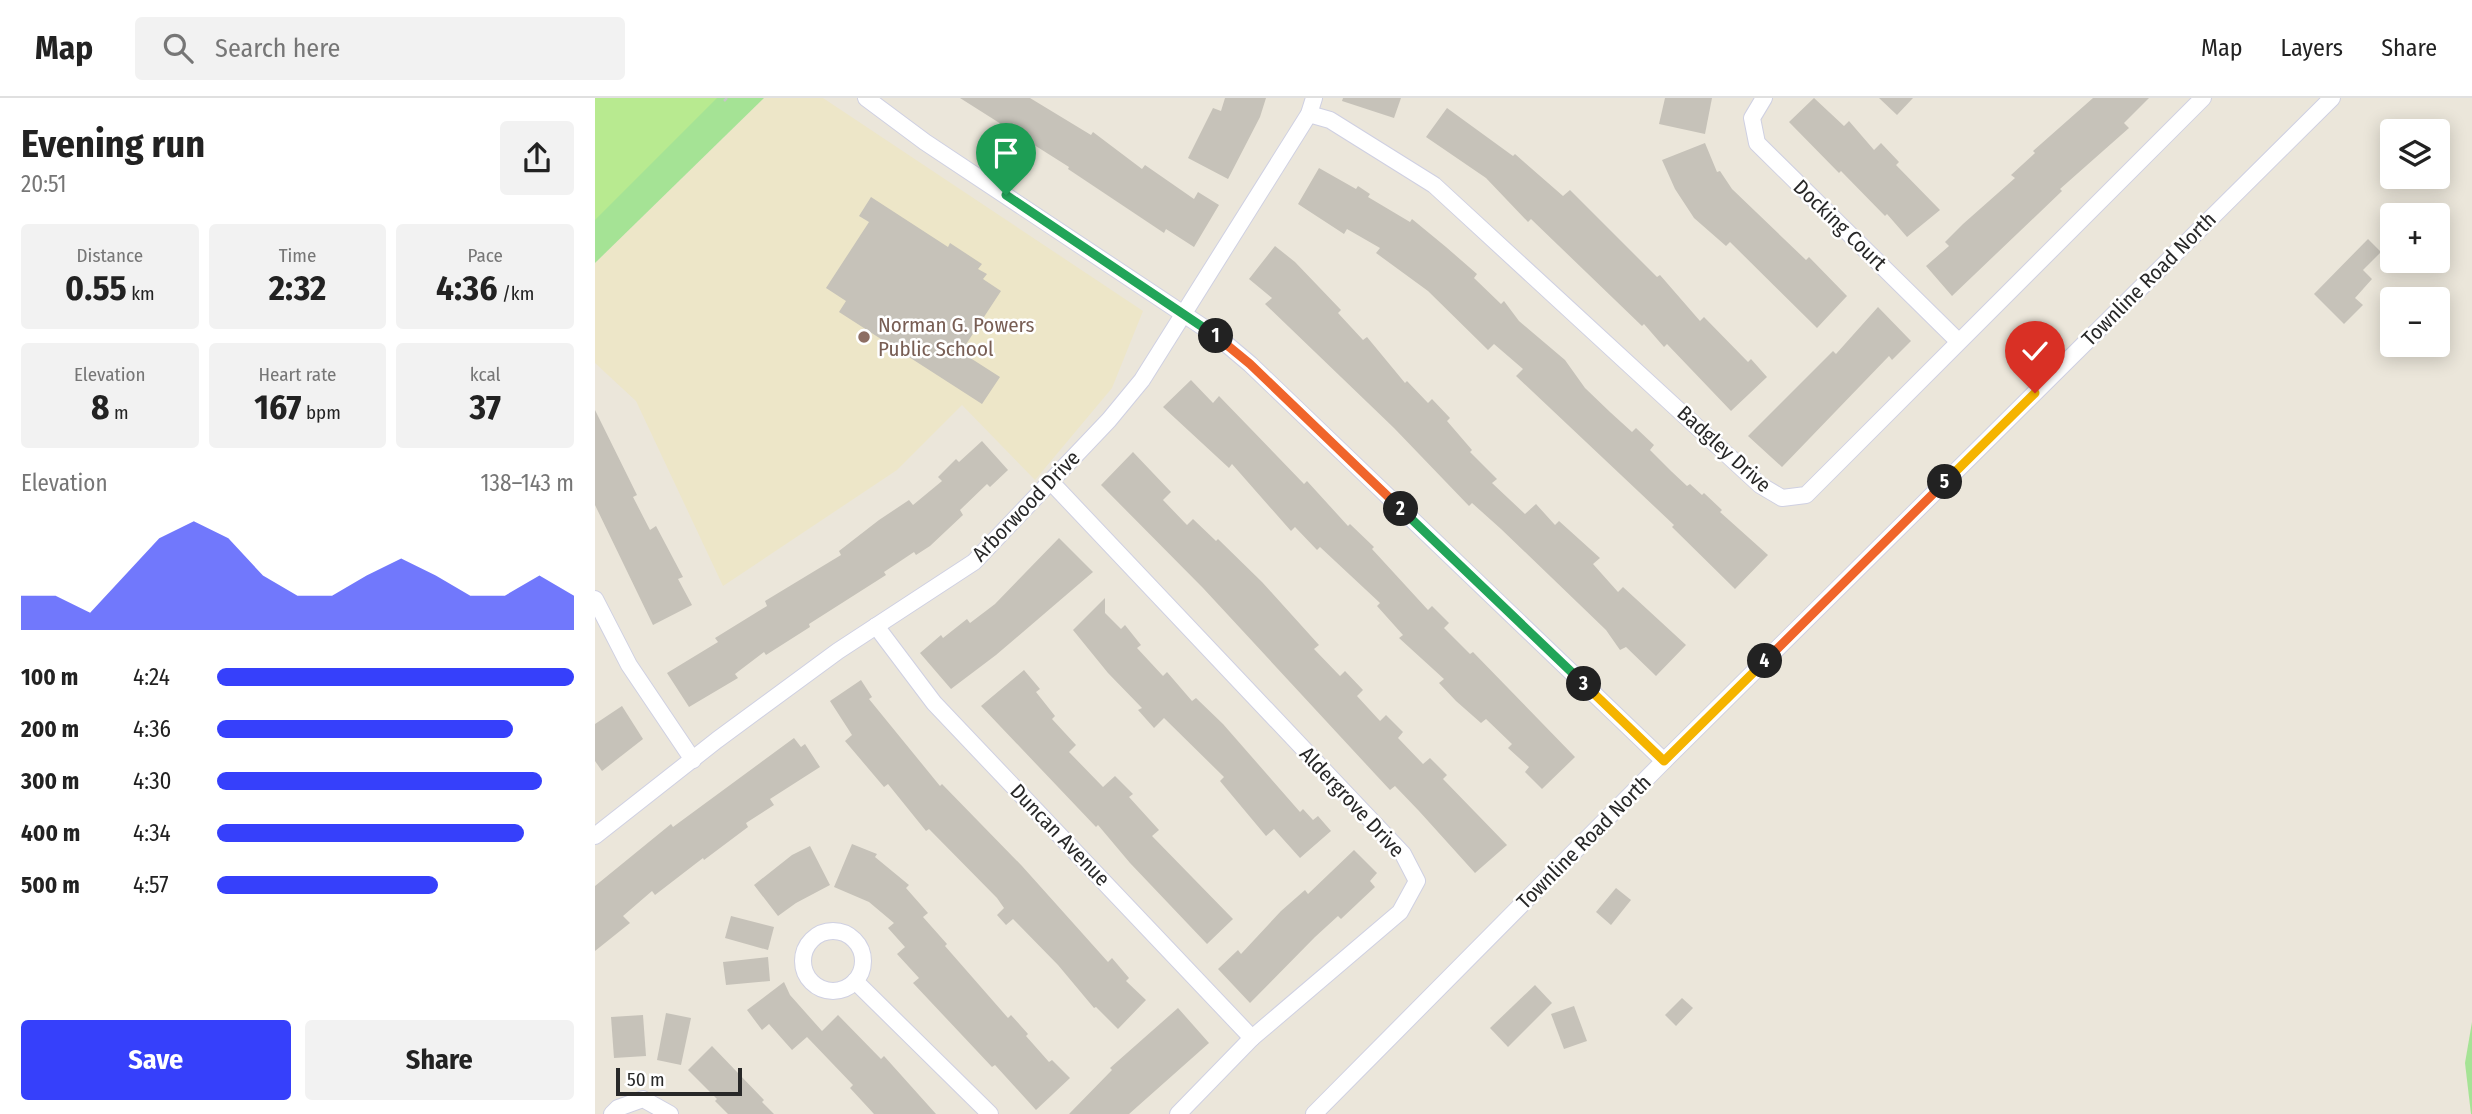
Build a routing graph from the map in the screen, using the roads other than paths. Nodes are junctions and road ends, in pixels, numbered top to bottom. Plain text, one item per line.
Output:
1 (866, 98) edge
2 (1764, 98) edge
3 (2203, 98) edge
4 (2332, 98) edge
5 (1312, 106) edge
6 (1185, 315) junction
7 (1958, 341) junction
8 (1051, 482) junction
9 (595, 599) edge
10 (876, 625) junction
11 (692, 760) junction
12 (1664, 761) junction
13 (595, 836) edge
14 (855, 981) dead end
15 (1252, 1038) junction
16 (612, 1114) edge
17 (670, 1114) edge
18 (990, 1114) edge
19 (1178, 1114) edge
20 (1314, 1114) edge

1 - 6 street
2 - 7 street, Docking Court
3 - 7 street, Badgley Drive
4 - 12 street, Townline Road North
5 - 6 street, Arborwood Drive
5 - 7 street, Badgley Drive
6 - 8 street, Arborwood Drive
6 - 12 street
8 - 10 street, Arborwood Drive
8 - 15 street, Aldergrove Drive
9 - 11 street
10 - 11 street, Arborwood Drive
10 - 15 street, Duncan Avenue
11 - 13 street, Arborwood Drive
12 - 20 street, Townline Road North
14 - 18 street
15 - 19 street, Aldergrove Drive
16 - 17 street

